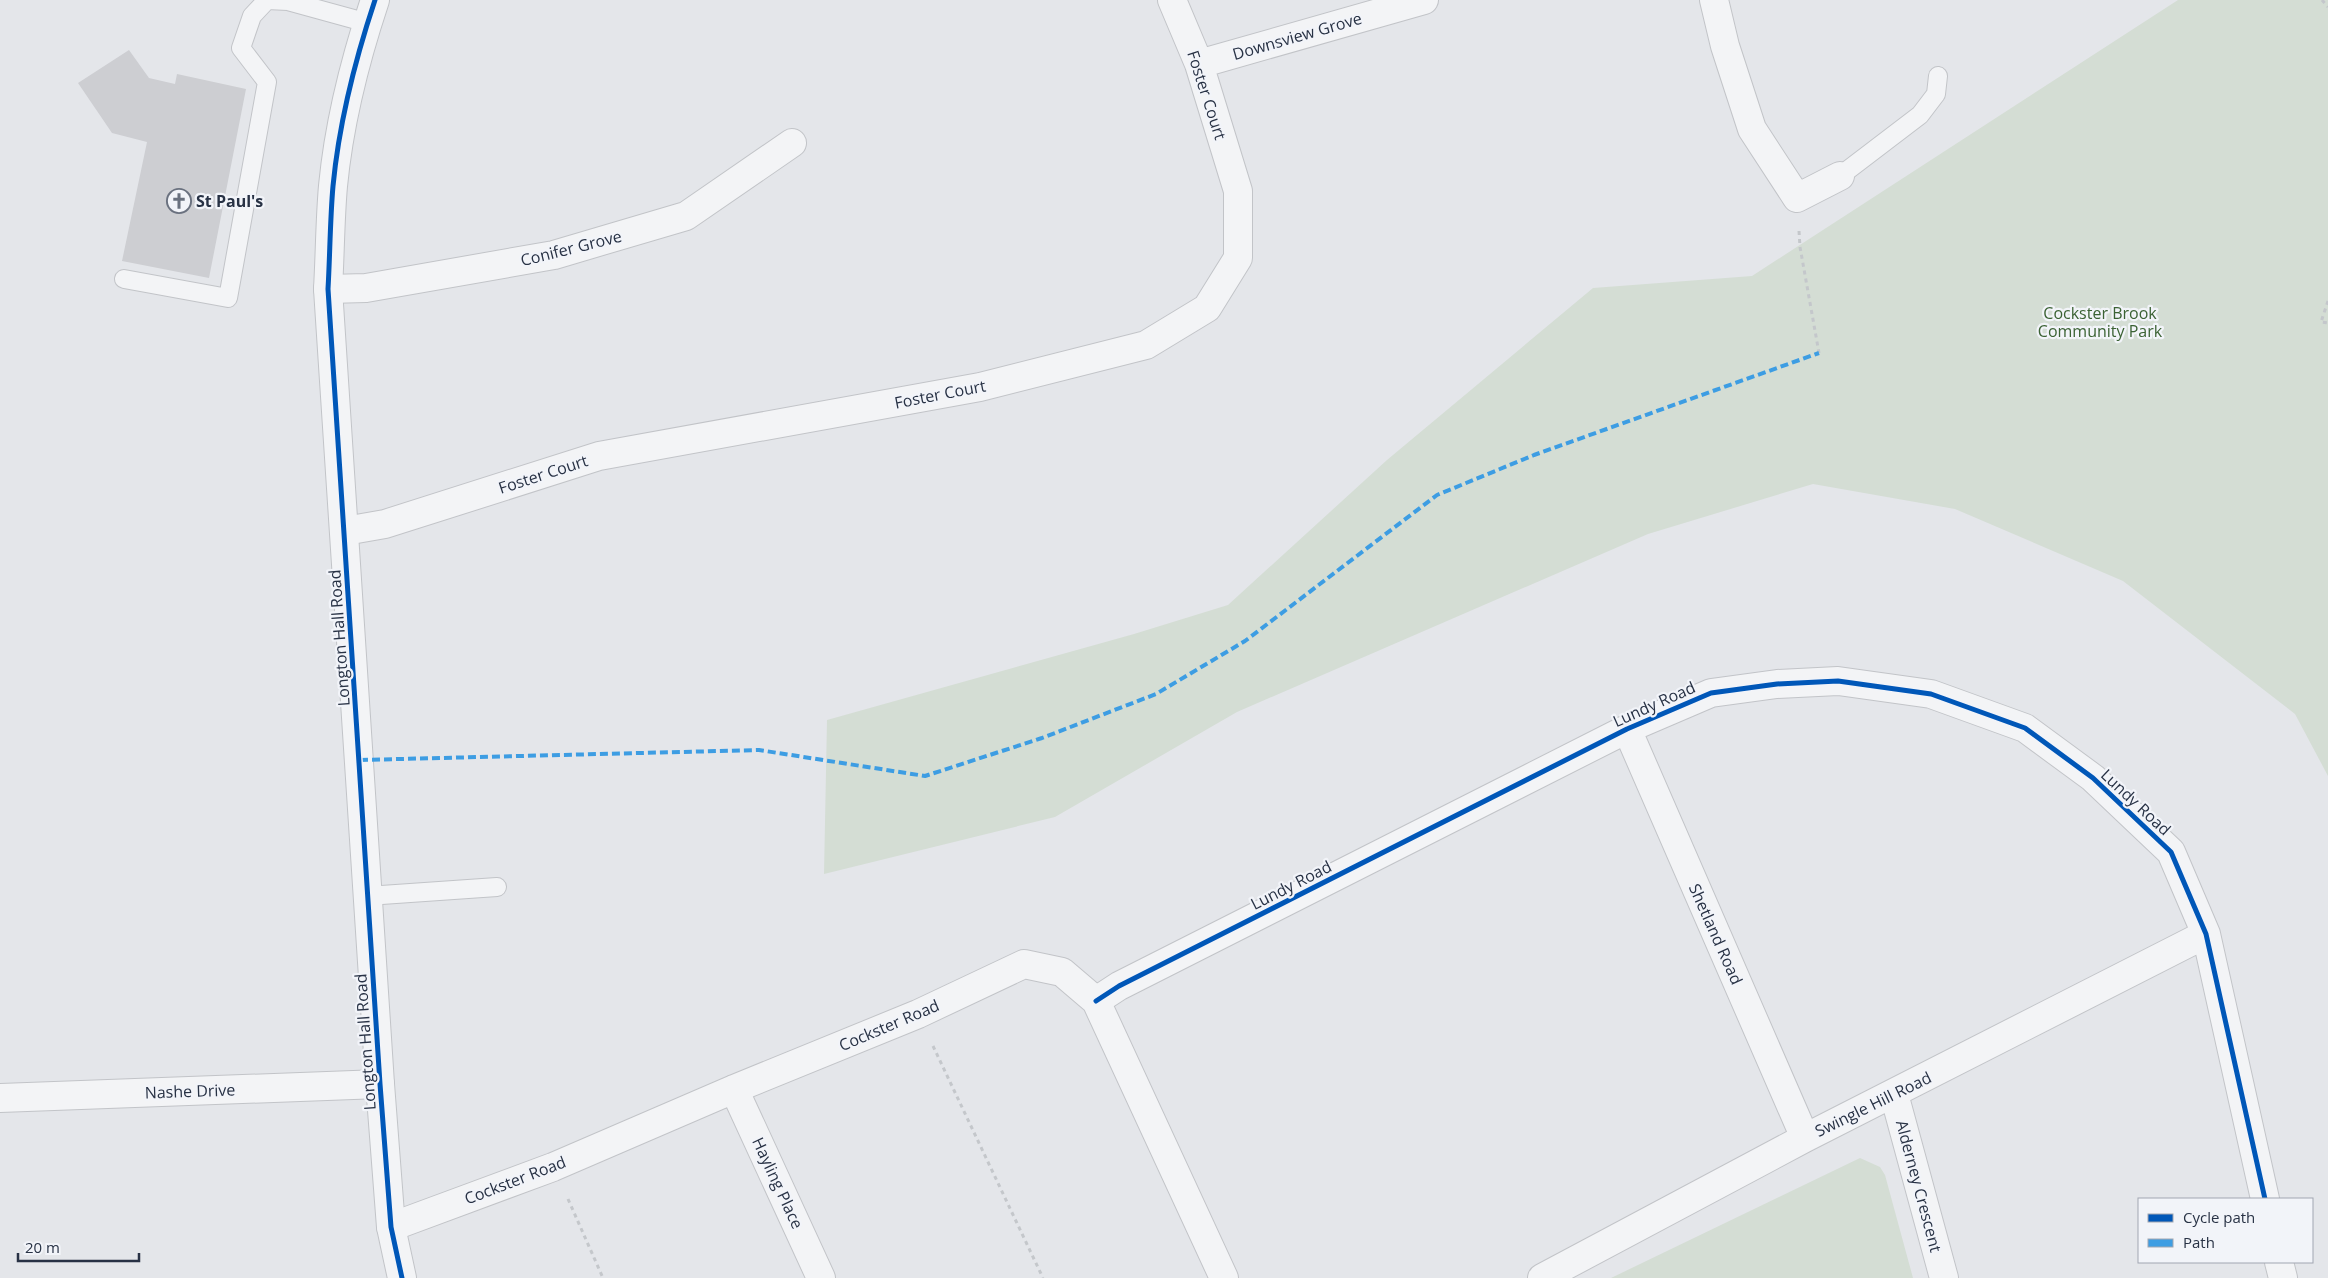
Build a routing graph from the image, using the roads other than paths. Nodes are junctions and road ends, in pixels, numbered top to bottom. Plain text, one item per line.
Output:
1 (1172, 0) edge
2 (1424, 0) edge
3 (1714, 0) edge
4 (372, 12) edge
5 (1199, 64) junction
6 (1938, 76) dead end
7 (792, 142) dead end
8 (1840, 176) joint
9 (124, 280) dead end
10 (328, 289) junction
11 (345, 531) junction
12 (1627, 729) junction
13 (497, 887) dead end
14 (367, 896) junction
15 (2206, 934) junction
16 (1096, 1001) junction
17 (380, 1084) junction
18 (734, 1089) junction
19 (1894, 1094) junction
20 (0, 1098) edge
21 (1805, 1138) junction
22 (2265, 1198) edge
23 (391, 1226) junction
24 (2279, 1263) edge
25 (402, 1278) edge
26 (821, 1278) edge
27 (1224, 1278) edge
28 (1542, 1278) edge
29 (1944, 1278) edge
30 (2283, 1278) edge

1 - 5 street, Foster Court
2 - 5 street, Downsview Grove
3 - 8 street
4 - 9 lane
4 - 10 street, Longton Hall Road
5 - 11 street, Foster Court
6 - 8 lane
7 - 10 street, Conifer Grove
10 - 11 street, Longton Hall Road
11 - 14 street, Longton Hall Road
12 - 15 street, Lundy Road
12 - 16 street, Lundy Road
12 - 21 street, Shetland Road
13 - 14 lane
14 - 17 street, Longton Hall Road
15 - 19 street, Swingle Hill Road
15 - 22 street, Lundy Road
16 - 18 street, Cockster Road
16 - 27 street, Cockster Road
17 - 20 street, Nashe Drive
17 - 23 street, Longton Hall Road
18 - 23 street, Cockster Road
18 - 26 street, Hayling Place
19 - 21 street, Swingle Hill Road
19 - 29 street, Alderney Crescent
21 - 28 street, Swingle Hill Road
23 - 25 street, Longton Hall Road
24 - 30 street

